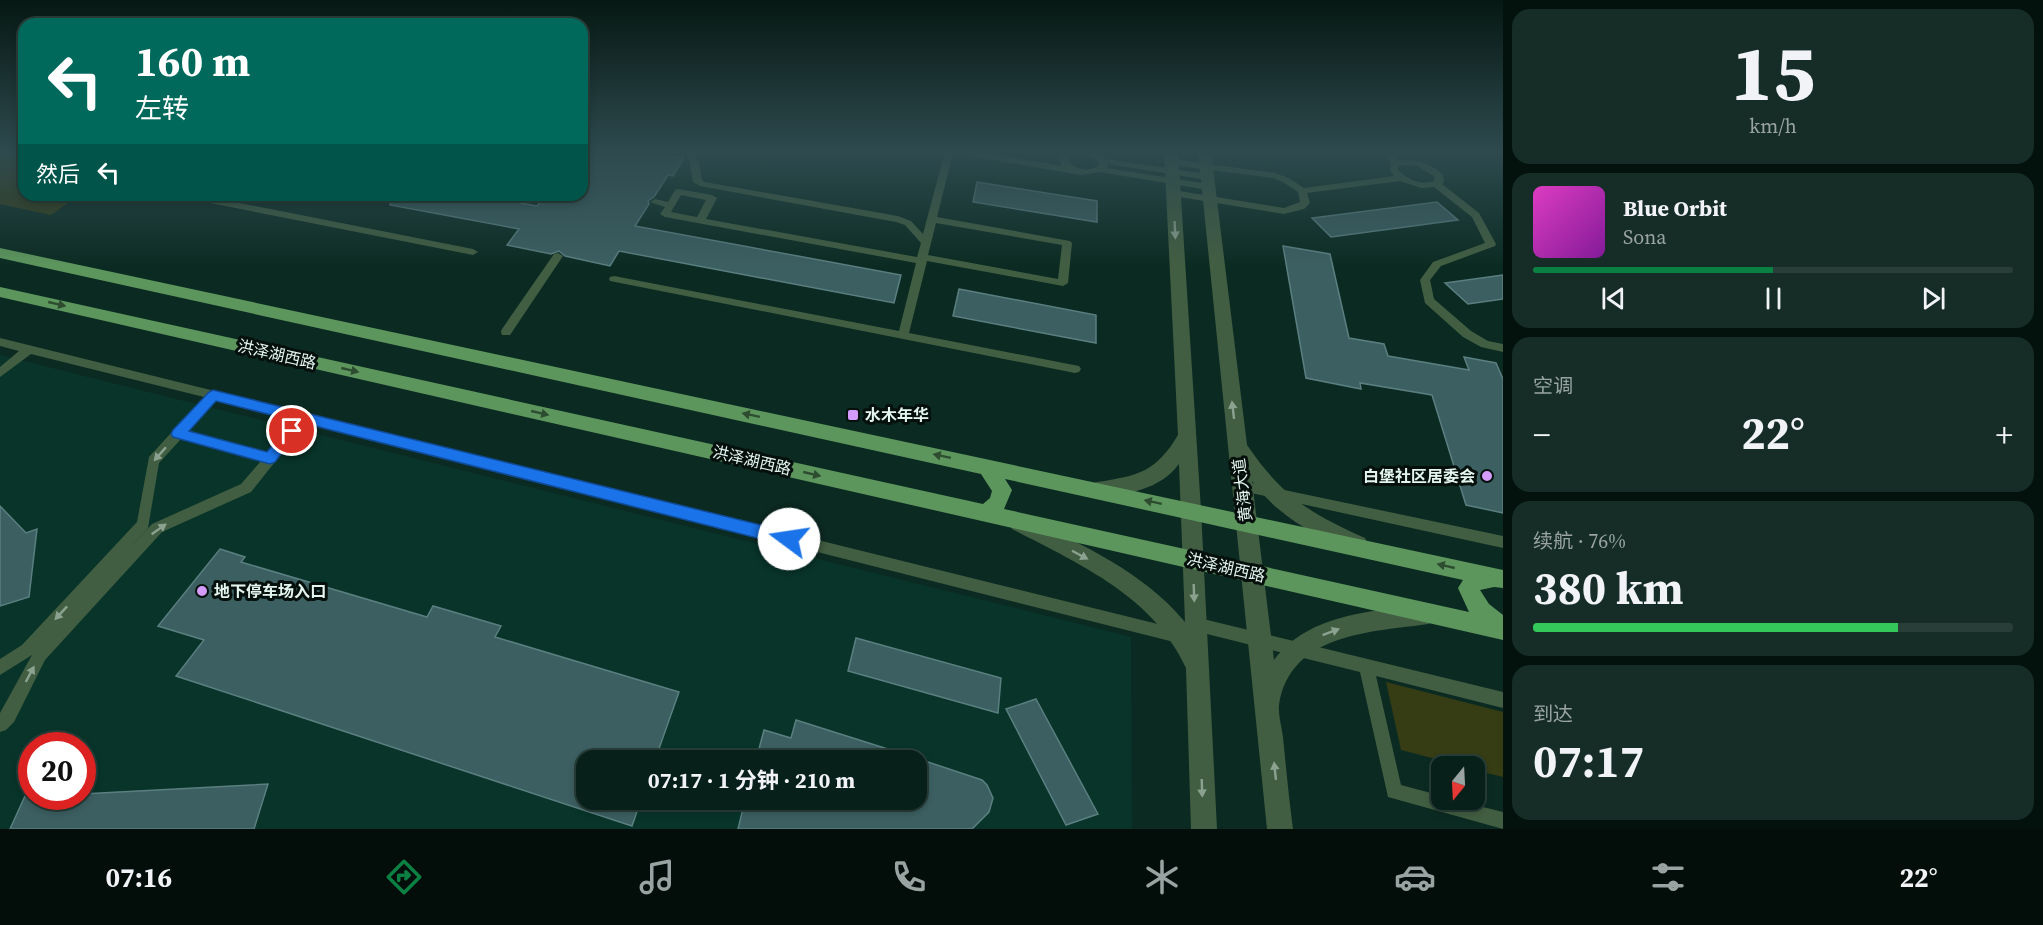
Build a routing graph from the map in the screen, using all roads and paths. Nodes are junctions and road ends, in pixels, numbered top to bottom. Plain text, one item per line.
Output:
1 (699, 190) edge
2 (735, 190) edge
3 (939, 190) edge
4 (1173, 190) edge
5 (1208, 190) edge
6 (1237, 190) edge
7 (1311, 190) edge
8 (1443, 190) edge
9 (1302, 191) joint
10 (696, 195) junction
11 (215, 201) edge
12 (234, 201) edge
13 (655, 202) dead end
14 (230, 204) junction
15 (670, 205) junction
16 (932, 219) junction
17 (700, 221) junction
18 (926, 242) junction
19 (473, 252) dead end
20 (0, 253) edge
21 (558, 256) dead end
22 (922, 259) junction
23 (614, 279) dead end
24 (0, 292) edge
25 (506, 332) dead end
26 (903, 335) junction
27 (0, 342) edge
28 (1503, 348) edge
29 (29, 349) junction
30 (1075, 369) dead end
31 (0, 373) edge
32 (213, 395) junction
33 (303, 418) junction
34 (178, 434) junction
35 (1186, 435) junction
36 (1237, 445) junction
37 (270, 458) junction
38 (986, 466) junction
39 (1242, 486) junction
40 (1097, 490) junction
41 (1271, 492) junction
42 (1191, 510) junction
43 (985, 513) junction
44 (1010, 518) junction
45 (1246, 522) junction
46 (1503, 542) edge
47 (1371, 550) junction
48 (1193, 559) junction
49 (1252, 573) junction
50 (1500, 578) edge
51 (1431, 614) junction
52 (1503, 629) edge
53 (1191, 634) junction
54 (1262, 641) junction
55 (1297, 649) junction
56 (1366, 666) junction
57 (0, 668) edge
58 (1503, 700) edge
59 (1268, 704) junction
60 (0, 724) edge
61 (1503, 821) edge
62 (1204, 829) edge
63 (1280, 829) edge

1 - 10 lane
2 - 18 lane
3 - 16 lane
4 -> 35 street
36 -> 5 street, 黄海大道
6 - 9 lane
7 - 9 lane
8 - 28 lane
10 - 15 lane
10 - 17 lane
11 - 14 lane
12 - 14 lane
13 - 15 lane
14 - 19 lane
15 - 17 lane
16 - 18 lane
16 - 22 lane
17 - 22 lane
18 - 22 lane
38 -> 20 main road
21 - 25 lane
22 - 26 lane
23 - 26 lane
24 -> 43 main road, 洪泽湖西路
26 - 30 lane
27 - 29 lane
29 - 31 lane
29 - 32 lane
32 - 33 lane
32 - 34 lane
33 - 37 lane
33 - 53 lane
34 - 37 lane
34 -> 57 lane
35 - 40 street
35 - 42 street
36 - 39 street, 黄海大道
36 - 41 street
60 -> 37 lane
38 - 40 main road
38 - 43 main road
39 - 41 lane
39 - 45 street, 黄海大道
42 -> 40 main road
41 - 46 lane
41 - 47 street
42 - 45 main road
42 - 48 street
43 - 44 main road, 洪泽湖西路
44 - 48 main road, 洪泽湖西路
44 -> 53 street
45 - 47 main road
45 - 49 street, 黄海大道
50 -> 47 main road
48 - 49 main road, 洪泽湖西路
48 -> 53 street
49 - 51 main road, 洪泽湖西路
49 - 54 street, 黄海大道
50 - 52 main road
51 - 52 main road, 洪泽湖西路
55 -> 51 street
53 - 54 lane
53 -> 62 street
54 - 55 lane
54 - 59 street, 黄海大道
55 - 56 lane
55 - 59 street
56 - 58 lane
56 - 61 lane
63 -> 59 street, 黄海大道

